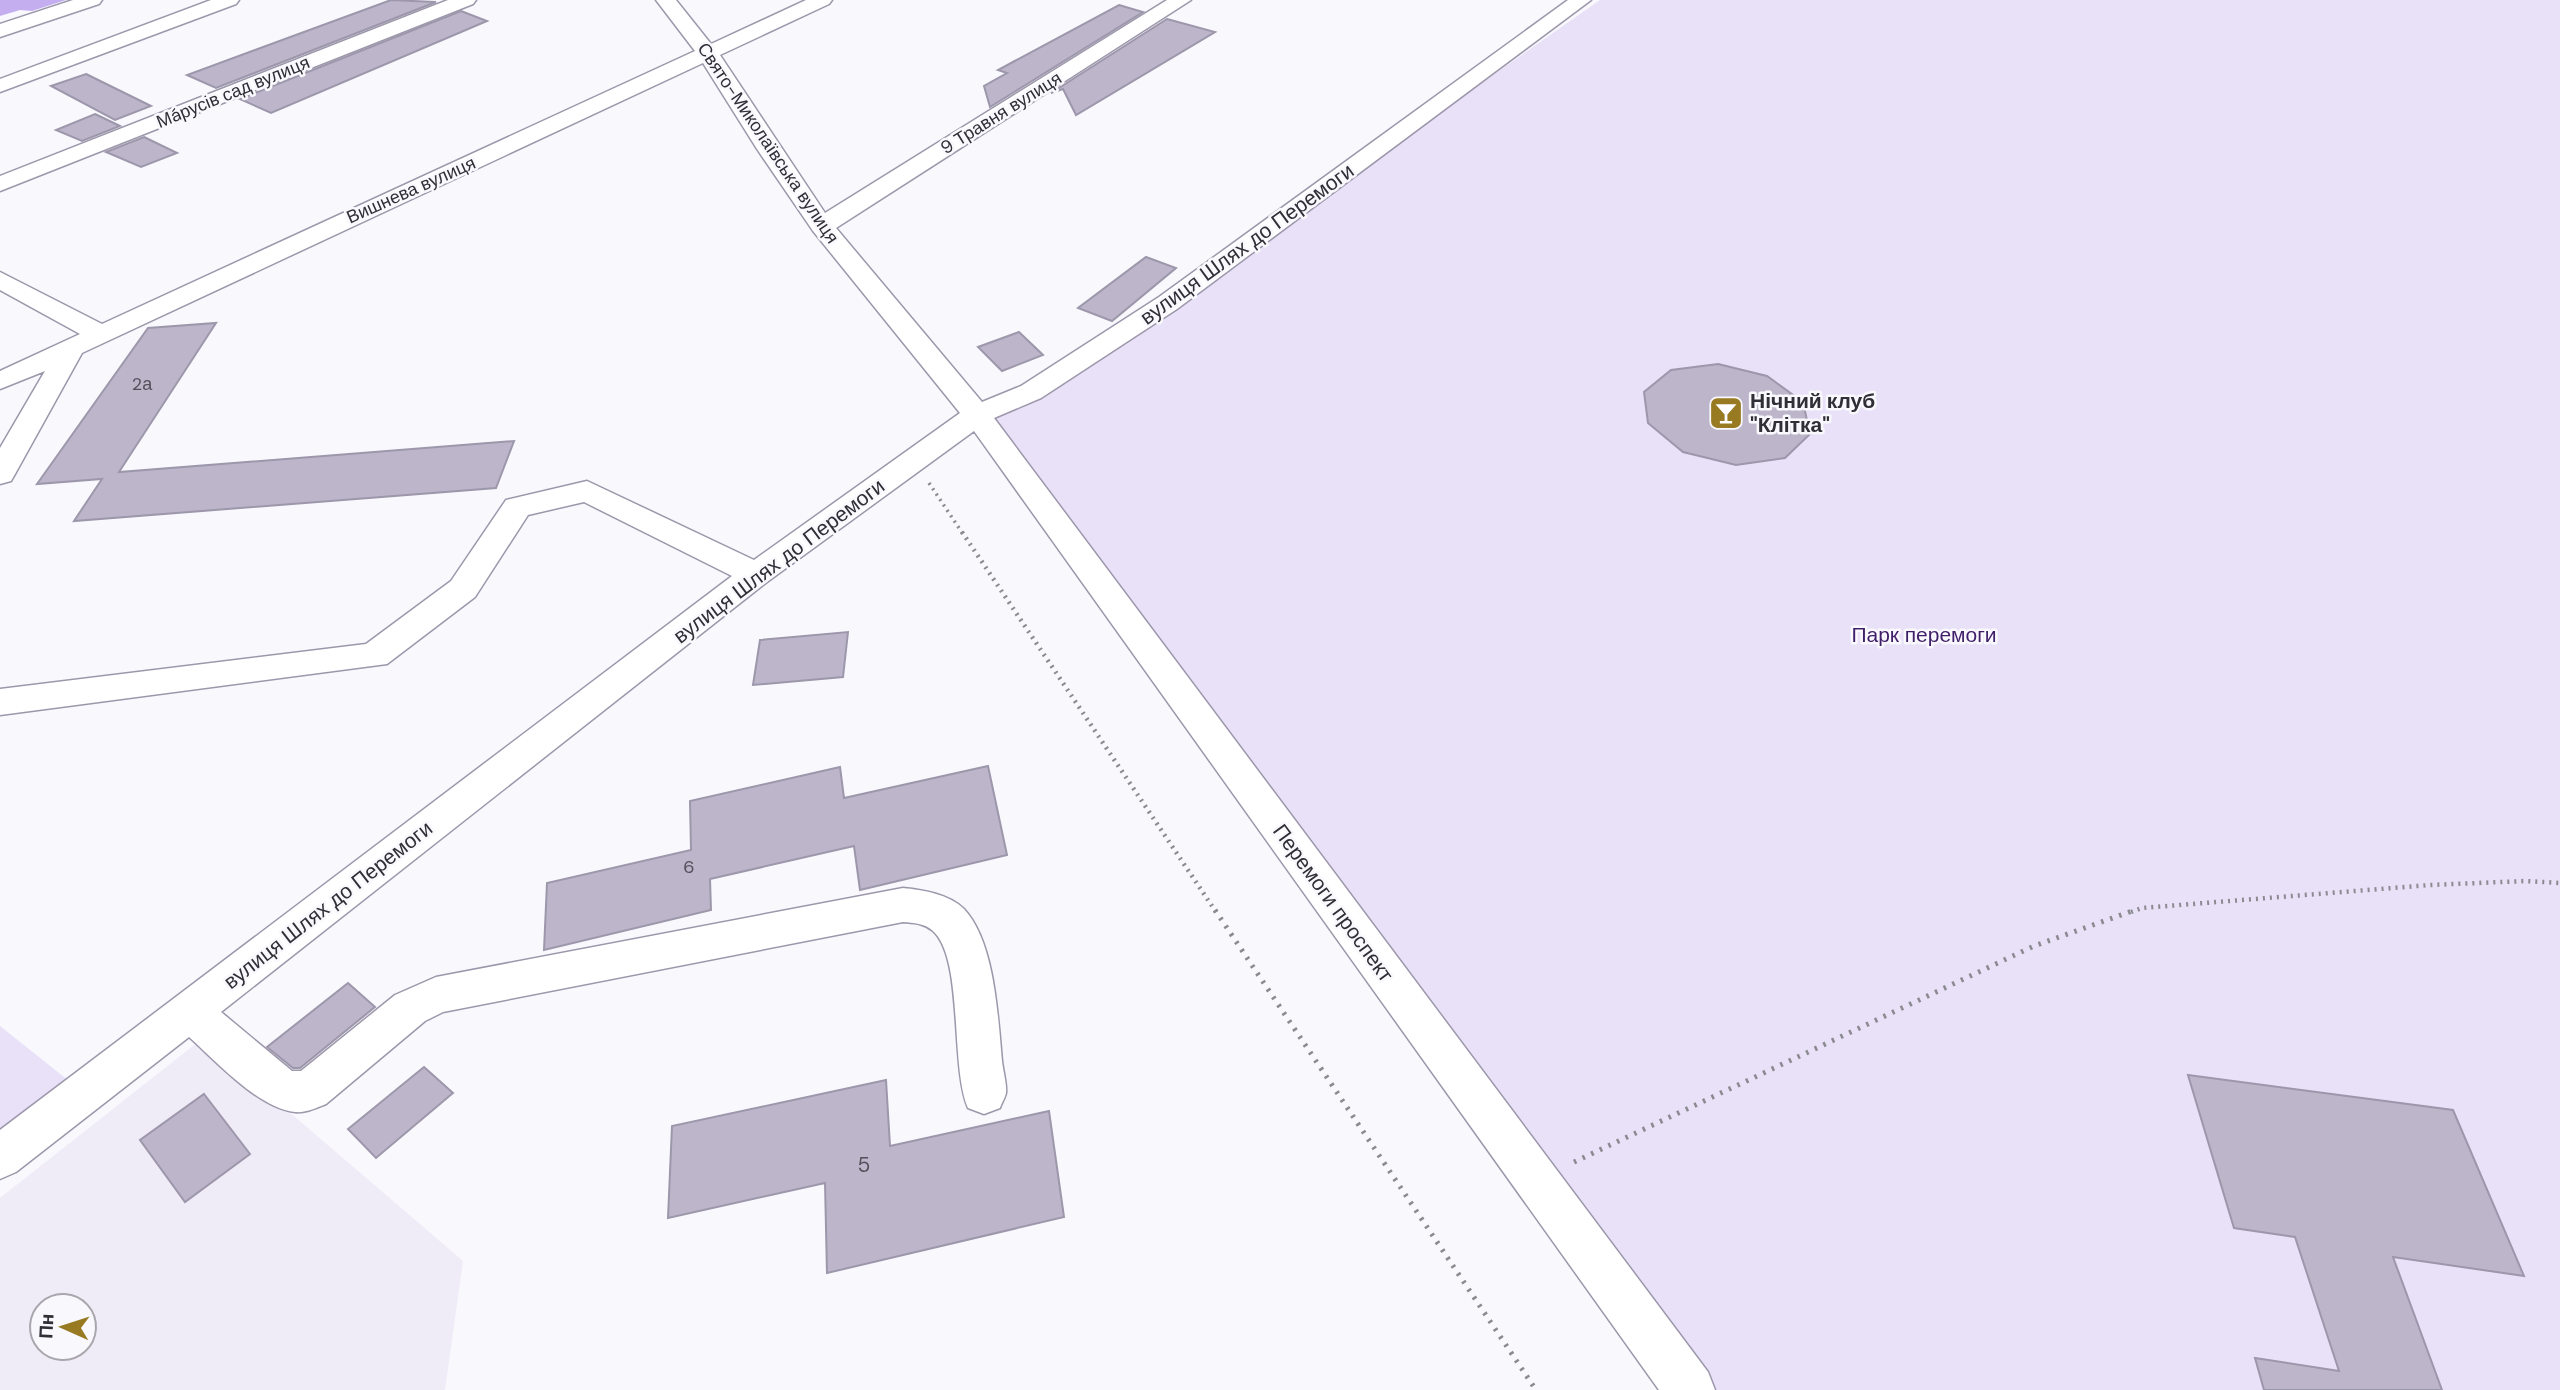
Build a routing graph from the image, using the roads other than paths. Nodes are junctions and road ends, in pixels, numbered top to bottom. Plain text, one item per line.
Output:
1 (92, 0) edge
2 (229, 0) edge
3 (466, 0) edge
4 (666, 0) edge
5 (822, 0) edge
6 (1181, 0) edge
7 (1581, 0) edge
8 (0, 31) edge
9 (709, 55) junction
10 (0, 86) edge
11 (0, 184) edge
12 (821, 226) junction
13 (0, 280) edge
14 (101, 334) junction
15 (72, 347) junction
16 (0, 381) edge
17 (977, 415) junction
18 (0, 474) edge
19 (757, 574) junction
20 (0, 702) edge
21 (190, 1011) junction
22 (984, 1094) dead end
23 (0, 1157) edge
24 (1690, 1390) edge

1 - 8 street
2 - 10 street
3 - 11 street, Мáрусів сад вулиця
4 - 9 street, Свято-Миколаївська вулиця
5 - 9 street, Вишнева вулиця
6 - 12 street, 9 Травня вулиця
7 - 17 street, вулиця Шлях до Перемоги
9 - 12 street, Свято-Миколаївська вулиця
9 - 14 street, Вишнева вулиця
12 - 17 street, Свято-Миколаївська вулиця
13 - 14 street
14 - 15 street, Вишнева вулиця
15 - 16 street, Вишнева вулиця
15 - 18 street
17 - 19 street, вулиця Шлях до Перемоги
17 - 24 street, Перемоги проспект
19 - 20 street
19 - 21 street, вулиця Шлях до Перемоги
21 - 22 street
21 - 23 street, вулиця Шлях до Перемоги

